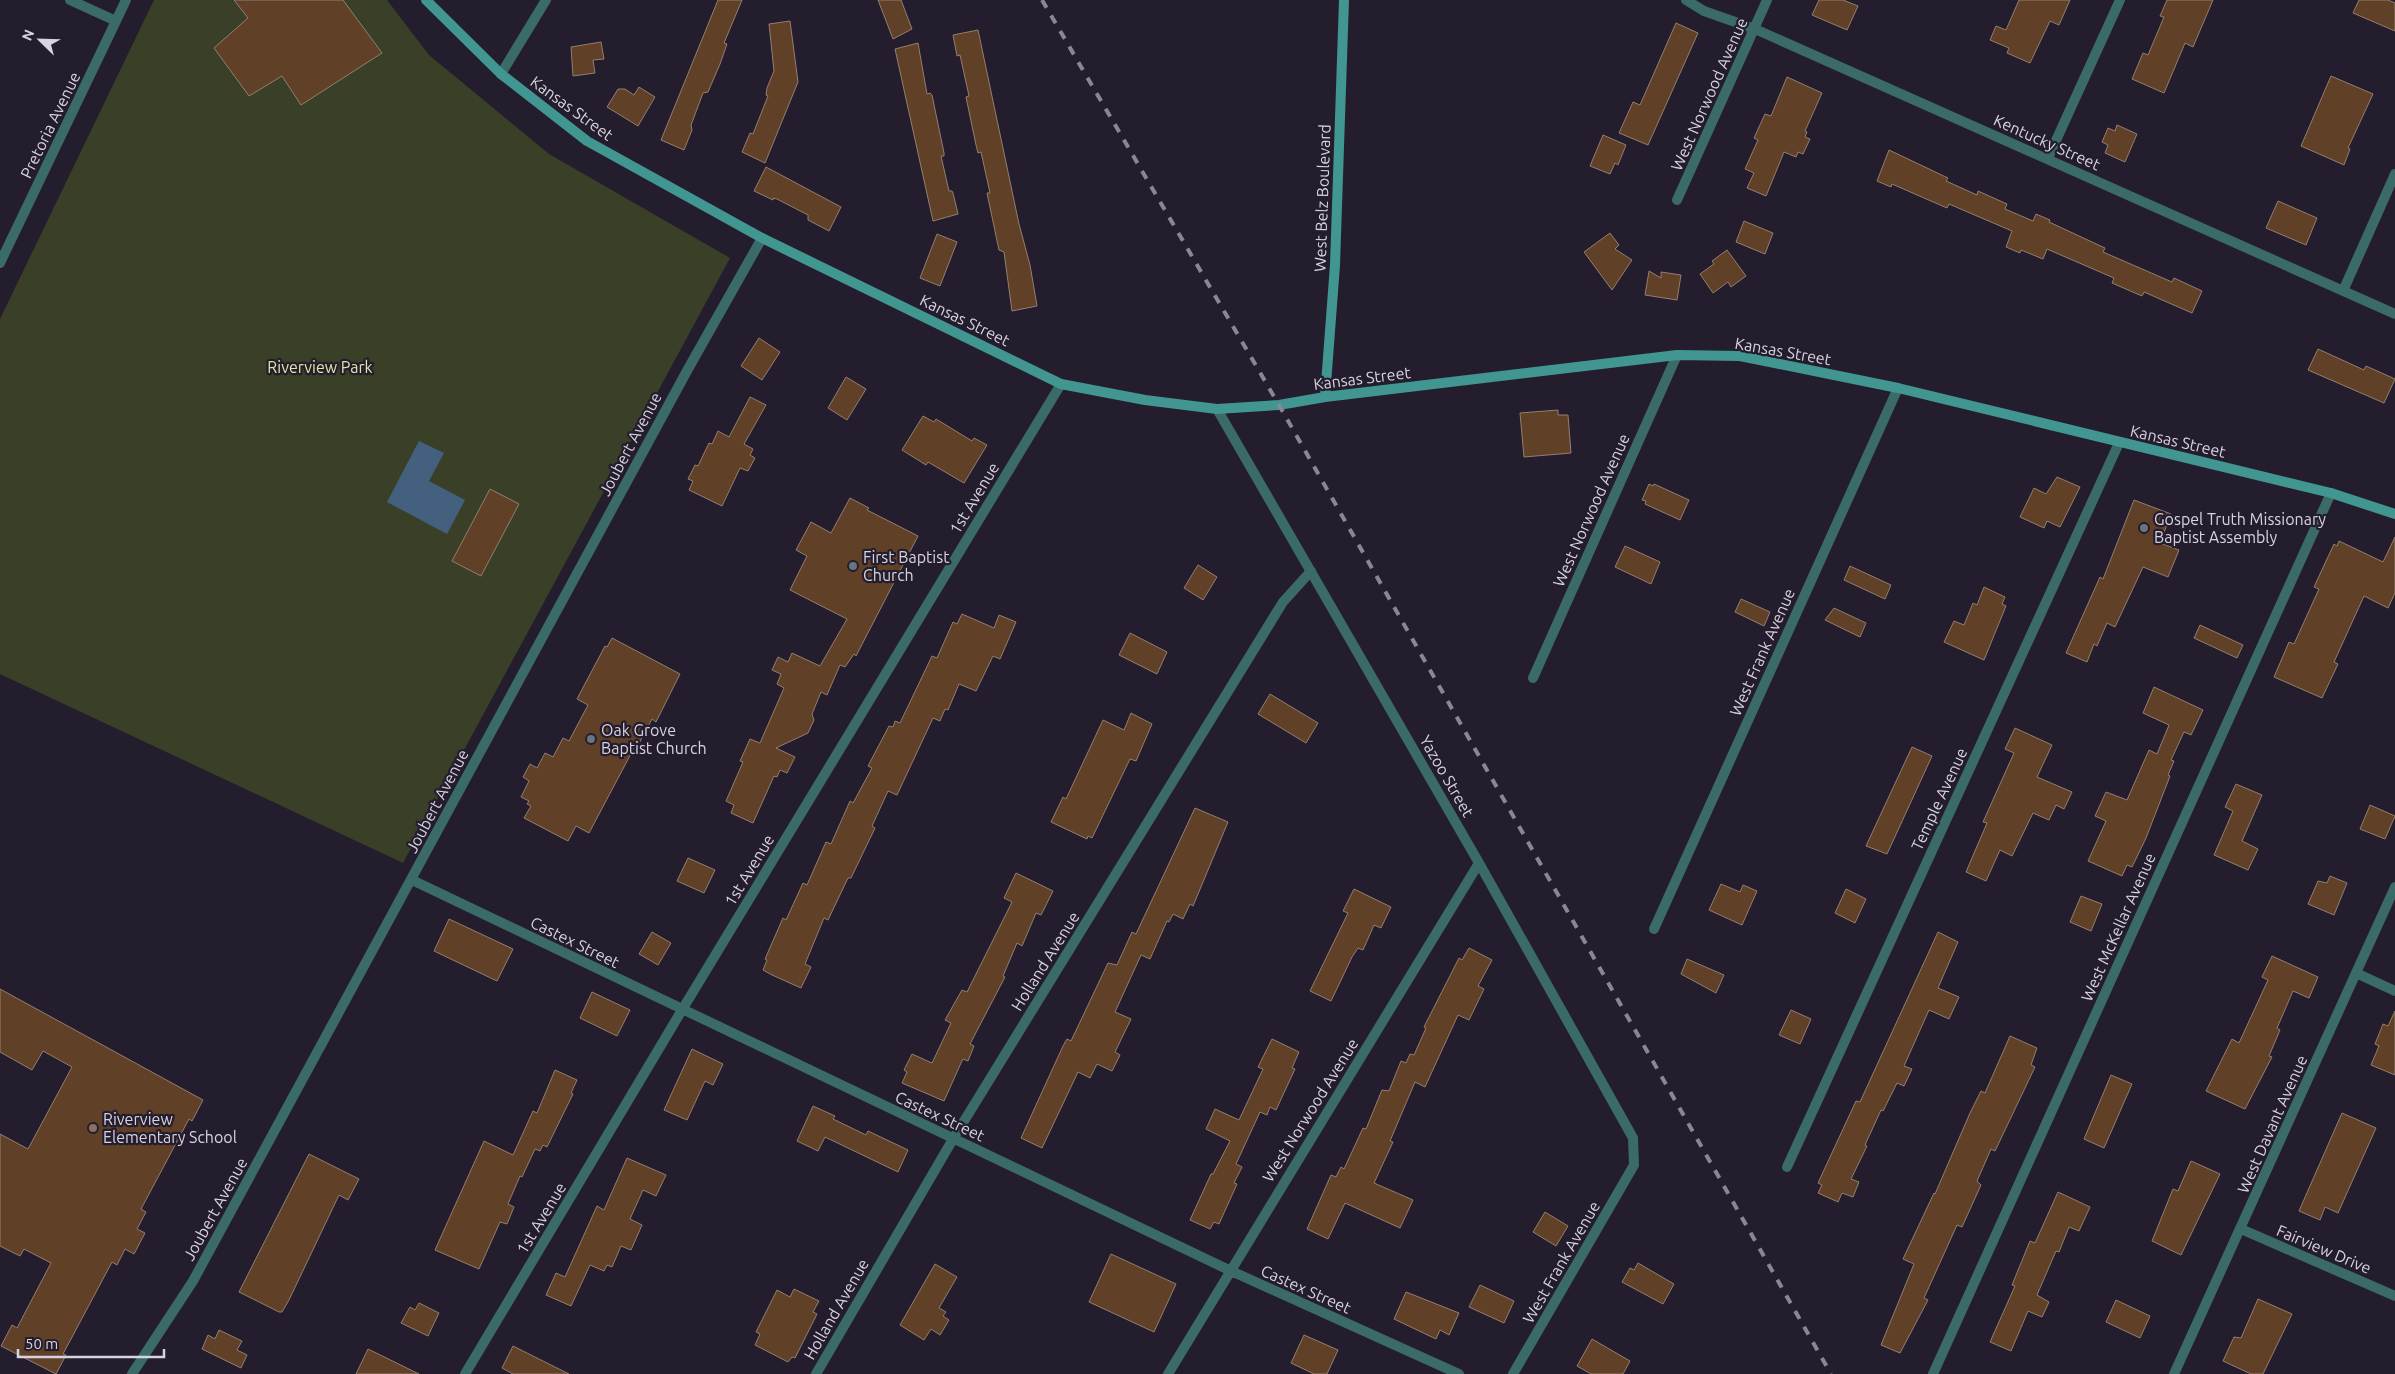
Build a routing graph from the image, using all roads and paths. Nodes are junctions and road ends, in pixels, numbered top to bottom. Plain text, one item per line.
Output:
1 (70, 0) edge
2 (126, 0) edge
3 (426, 0) edge
4 (546, 0) edge
5 (1344, 0) edge
6 (1686, 0) edge
7 (1768, 0) edge
8 (2120, 0) edge
9 (116, 20) junction
10 (1755, 29) junction
11 (501, 74) junction
12 (2048, 158) junction
13 (2395, 174) edge
14 (1677, 200) dead end
15 (762, 238) junction
16 (0, 262) edge
17 (2343, 291) junction
18 (2395, 314) edge
19 (1677, 355) junction
20 (1061, 384) junction
21 (1898, 388) junction
22 (1325, 397) junction
23 (1217, 409) junction
24 (2119, 443) junction
25 (2331, 492) junction
26 (2395, 514) edge
27 (1311, 571) junction
28 (1533, 678) dead end
29 (1479, 863) junction
30 (412, 880) junction
31 (2395, 886) edge
32 (1654, 929) dead end
33 (2356, 973) junction
34 (2395, 991) edge
35 (682, 1010) junction
36 (953, 1139) junction
37 (1634, 1165) joint
38 (1787, 1168) dead end
39 (2241, 1229) junction
40 (1230, 1270) junction
41 (2395, 1296) edge
42 (132, 1374) edge
43 (465, 1374) edge
44 (816, 1374) edge
45 (1168, 1374) edge
46 (1459, 1374) edge
47 (1513, 1374) edge
48 (1933, 1374) edge
49 (2174, 1374) edge

1 - 9 street
2 - 9 street, Pretoria Avenue
3 - 11 street, Kansas Street
4 - 11 street
5 - 22 street, West Belz Boulevard
6 - 10 street, Kentucky Street
7 - 10 street, West Norwood Avenue
8 - 12 street
9 - 16 street, Pretoria Avenue
10 - 12 street, Kentucky Street
10 - 14 street, West Norwood Avenue
11 - 15 street, Kansas Street
12 - 17 street, Kentucky Street
13 - 17 street
15 - 20 street, Kansas Street
15 - 30 street, Joubert Avenue
17 - 18 street, Kentucky Street
19 - 21 street, Kansas Street
19 - 22 street, Kansas Street
19 - 28 street, West Norwood Avenue
20 - 23 street, Kansas Street
20 - 35 street, 1st Avenue
21 - 24 street, Kansas Street
21 - 32 street, West Frank Avenue
22 - 23 street, Kansas Street
23 - 27 street, Yazoo Street
24 - 25 street, Kansas Street
24 - 38 street, Temple Avenue
25 - 26 street, Kansas Street
25 - 48 street, West McKellar Avenue
27 - 29 street, Yazoo Street
27 - 36 street, Holland Avenue
29 - 37 street, Yazoo Street
29 - 40 street, West Norwood Avenue
30 - 35 street, Castex Street
30 - 42 street, Joubert Avenue
31 - 33 street, West Davant Avenue
33 - 34 street
33 - 39 street, West Davant Avenue
35 - 36 street, Castex Street
35 - 43 street, 1st Avenue
36 - 40 street, Castex Street
36 - 44 street, Holland Avenue
37 - 47 street, West Frank Avenue
39 - 41 street, Fairview Drive
39 - 49 street, West Davant Avenue
40 - 45 street, West Norwood Avenue
40 - 46 street, Castex Street

